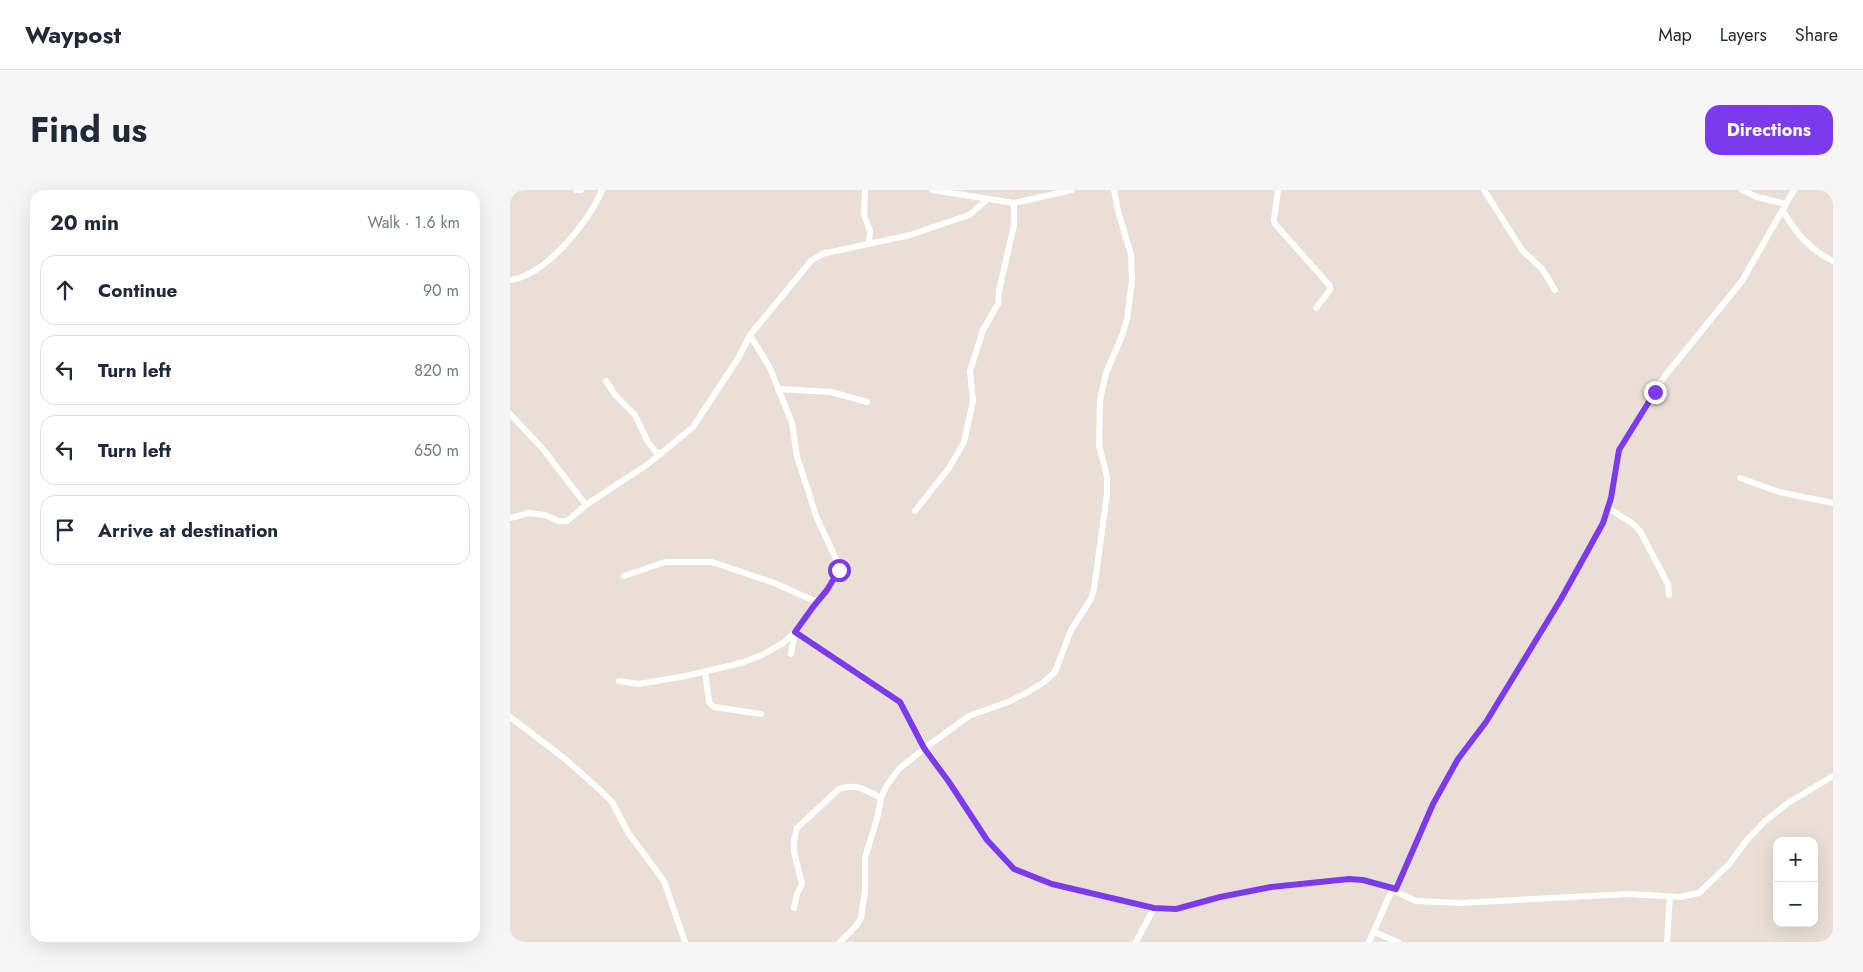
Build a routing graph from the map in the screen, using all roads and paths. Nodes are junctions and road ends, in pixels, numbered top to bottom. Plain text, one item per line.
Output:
1 (576, 190) edge
2 (581, 190) edge
3 (602, 190) edge
4 (865, 190) edge
5 (932, 190) edge
6 (1072, 190) edge
7 (1114, 190) edge
8 (1278, 190) edge
9 (1484, 190) edge
10 (1742, 190) edge
11 (1794, 190) edge
12 (988, 199) junction
13 (1014, 203) junction
14 (1786, 204) junction
15 (1782, 211) junction
16 (869, 243) junction
17 (1833, 261) edge
18 (510, 280) edge
19 (1555, 290) dead end
20 (1316, 308) dead end
21 (750, 335) junction
22 (606, 381) dead end
23 (778, 389) junction
24 (867, 402) dead end
25 (510, 414) edge
26 (662, 454) junction
27 (1740, 478) dead end
28 (1833, 503) edge
29 (586, 505) junction
30 (1608, 508) junction
31 (915, 511) dead end
32 (510, 518) edge
33 (624, 576) dead end
34 (1669, 595) dead end
35 (817, 602) junction
36 (795, 632) junction
37 (791, 654) dead end
38 (705, 672) junction
39 (619, 681) dead end
40 (761, 714) dead end
41 (510, 717) edge
42 (924, 748) junction
43 (1833, 776) edge
44 (881, 798) junction
45 (1394, 890) junction
46 (1670, 896) junction
47 (794, 908) dead end
48 (1154, 908) junction
49 (1374, 932) junction
50 (685, 942) edge
51 (840, 942) edge
52 (1136, 942) edge
53 (1369, 942) edge
54 (1398, 942) edge
55 (1667, 942) edge

1 - 2 street
3 - 18 street
4 - 16 street
5 - 12 street
6 - 13 street
7 - 42 street
8 - 20 street
9 - 19 street
10 - 14 street
11 - 14 street
12 - 13 street
12 - 16 street
13 - 31 street
14 - 15 street
15 - 17 street
15 - 30 street
16 - 21 street
21 - 23 street
21 - 26 street
22 - 26 street
23 - 24 street
23 - 35 street
25 - 29 street
26 - 29 street
27 - 28 street
29 - 32 street
30 - 34 street
30 - 45 street
33 - 35 street
35 - 36 street
36 - 37 street
36 - 38 street
36 - 42 street
38 - 39 street
38 - 40 street
41 - 50 street
42 - 44 street
42 - 48 street
43 - 46 street
44 - 47 street
44 - 51 street
45 - 46 street
45 - 48 street
45 - 49 street
46 - 55 street
48 - 52 street
49 - 53 street
49 - 54 street

